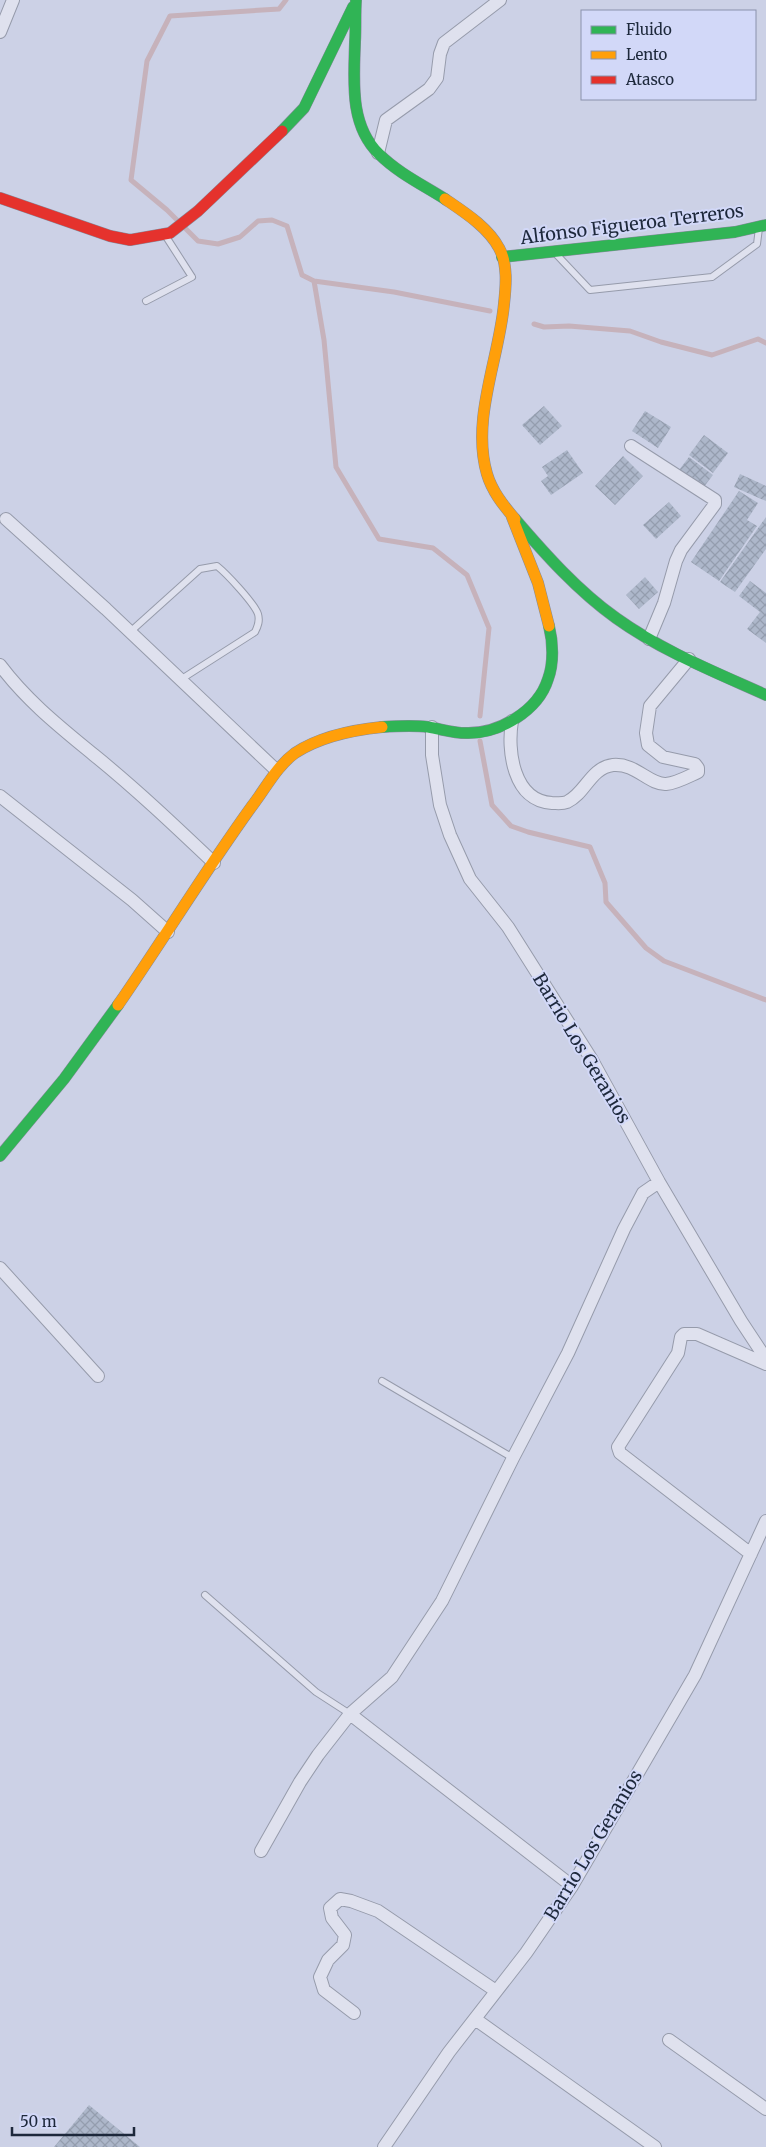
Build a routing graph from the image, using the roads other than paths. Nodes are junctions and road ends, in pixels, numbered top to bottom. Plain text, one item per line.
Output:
1 (13, 0) edge
2 (500, 0) edge
3 (356, 1) edge
4 (0, 32) edge
5 (378, 153) junction
6 (0, 198) edge
7 (763, 225) edge
8 (167, 233) junction
9 (554, 251) junction
10 (502, 257) junction
11 (146, 301) dead end
12 (631, 446) dead end
13 (6, 518) dead end
14 (512, 518) junction
15 (130, 632) junction
16 (649, 639) junction
17 (690, 660) junction
18 (0, 665) edge
19 (180, 680) junction
20 (766, 695) edge
21 (512, 721) junction
22 (432, 727) junction
23 (276, 770) junction
24 (0, 796) edge
25 (214, 863) junction
26 (168, 932) junction
27 (0, 1156) edge
28 (659, 1182) junction
29 (0, 1268) edge
30 (766, 1359) edge
31 (766, 1364) edge
32 (98, 1376) dead end
33 (382, 1381) dead end
34 (513, 1458) junction
35 (765, 1525) edge
36 (751, 1554) junction
37 (205, 1596) dead end
38 (350, 1714) junction
39 (261, 1850) dead end
40 (572, 1886) junction
41 (496, 1991) junction
42 (354, 2013) dead end
43 (475, 2019) junction
44 (669, 2040) dead end
45 (766, 2109) edge
46 (384, 2147) edge
47 (655, 2147) edge

1 - 4 street
2 - 5 street
3 - 5 street
3 - 8 street
5 - 10 street
6 - 8 street
7 - 9 street, Alfonso Figueroa Terreros
7 - 9 lane
8 - 11 lane
9 - 10 street, Alfonso Figueroa Terreros
10 - 14 street
12 - 16 street
13 - 15 street
14 - 16 street
14 - 21 street
15 - 19 street
15 - 19 lane
16 - 17 street
17 - 20 street
17 - 21 street
18 - 25 street
19 - 23 street
21 - 22 street
22 - 23 street
22 - 28 street, Barrio Los Geranios
23 - 25 street
24 - 26 street
25 - 26 street
26 - 27 street
28 - 30 street, Barrio Los Geranios
28 - 34 street
29 - 32 street
31 - 36 street
33 - 34 lane
34 - 38 street
35 - 36 street, Barrio Los Geranios
36 - 40 street, Barrio Los Geranios
37 - 38 lane
38 - 39 street
38 - 40 street
40 - 41 street, Barrio Los Geranios
41 - 42 street
41 - 43 street, Barrio Los Geranios
43 - 46 street, Barrio Los Geranios
43 - 47 street
44 - 45 street

